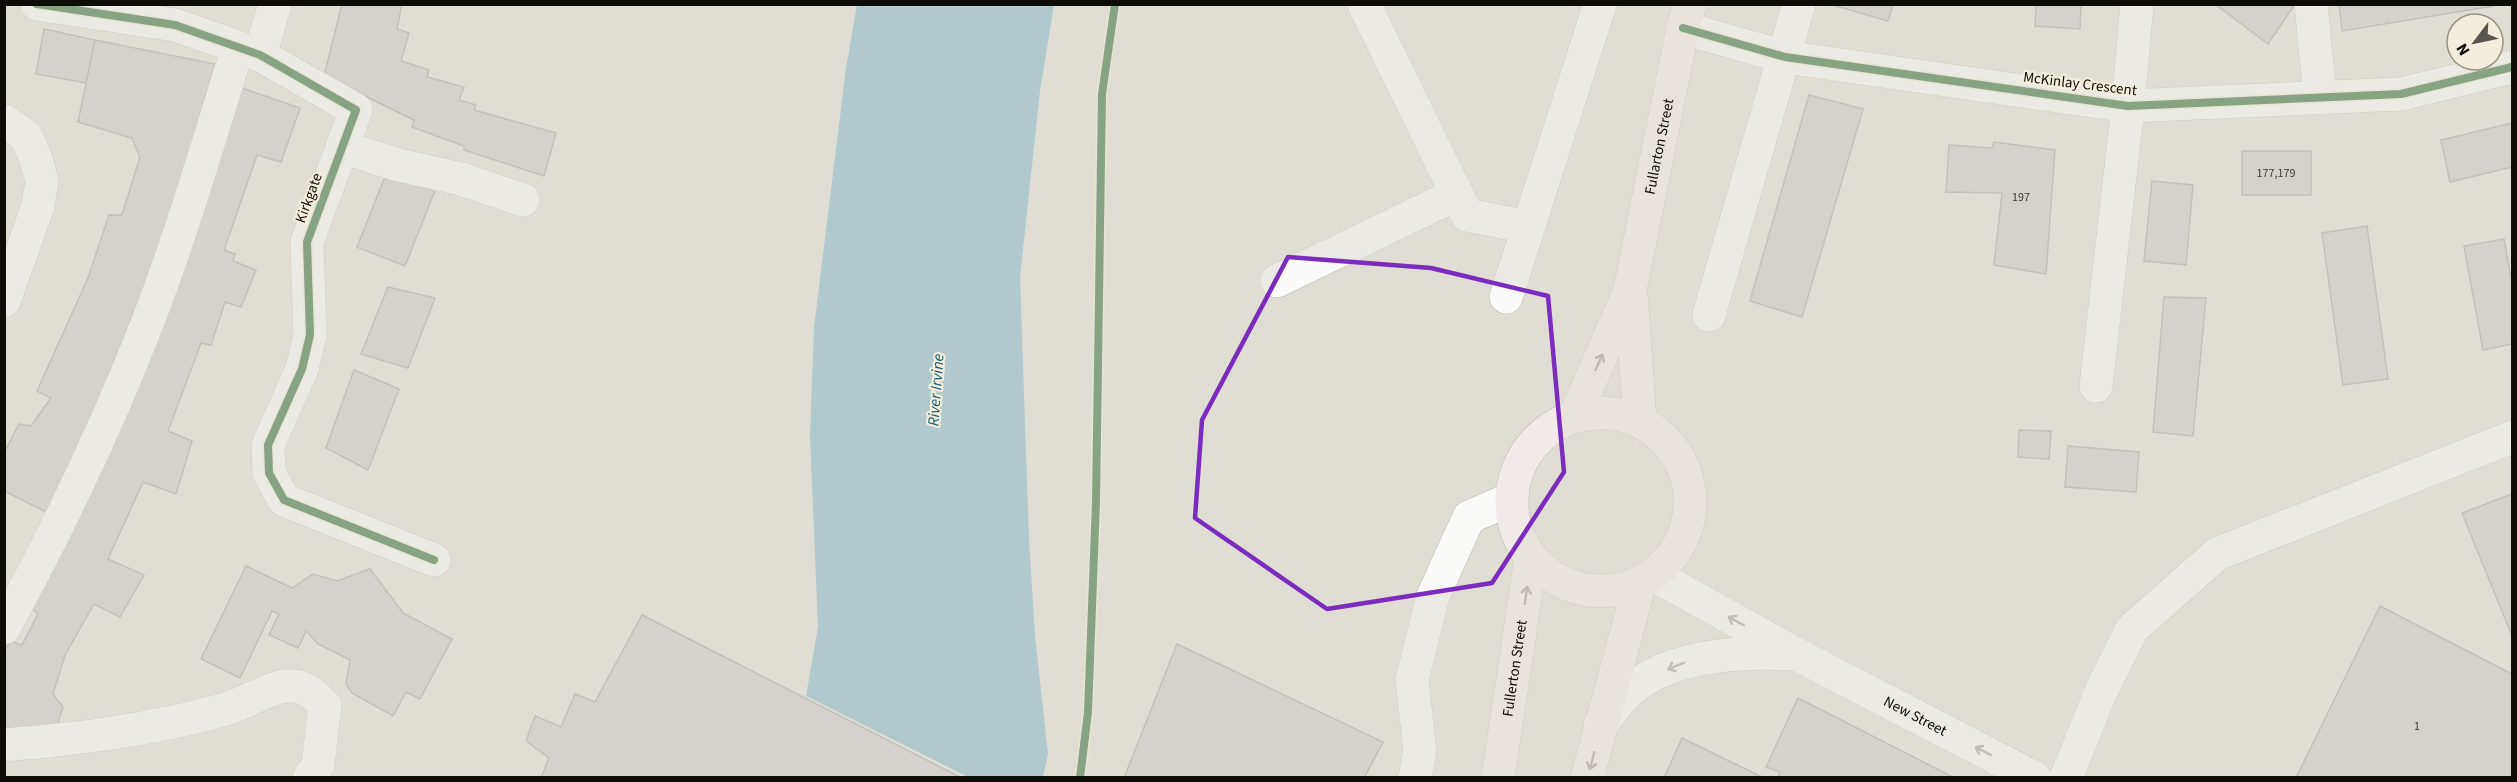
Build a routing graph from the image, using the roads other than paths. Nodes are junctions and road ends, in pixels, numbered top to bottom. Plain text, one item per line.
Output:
1 (37, 4) edge
2 (275, 4) edge
3 (1600, 4) edge
4 (1799, 4) edge
5 (2137, 4) edge
6 (2311, 4) edge
7 (1370, 7) edge
8 (1687, 16) edge
9 (249, 51) junction
10 (1785, 57) junction
11 (2512, 67) edge
12 (2320, 98) junction
13 (2128, 106) junction
14 (4, 121) edge
15 (342, 147) junction
16 (1457, 194) junction
17 (523, 200) dead end
18 (1528, 227) junction
19 (1277, 281) dead end
20 (1630, 290) junction
21 (1506, 297) dead end
22 (4, 301) edge
23 (1709, 315) dead end
24 (2096, 386) dead end
25 (1575, 416) junction
26 (1640, 421) junction
27 (2512, 437) edge
28 (1511, 499) junction
29 (1531, 558) junction
30 (435, 560) dead end
31 (1647, 579) junction
32 (4, 628) edge
33 (1796, 654) junction
34 (1600, 725) junction
35 (4, 745) edge
36 (309, 777) edge
37 (1416, 777) edge
38 (1498, 777) edge
39 (1587, 777) edge
40 (2035, 777) edge
41 (2066, 777) edge

1 - 9 street, Kirkgate
2 - 9 street
3 - 18 street
4 - 10 street
5 - 13 street
6 - 12 street
7 - 16 street
8 - 10 street, McKinlay Crescent
8 - 20 main road, Fullarton Street
9 - 15 street, Kirkgate
9 - 32 street
10 - 13 street, McKinlay Crescent
10 - 23 street
11 - 12 street, McKinlay Crescent
12 - 13 street, McKinlay Crescent
13 - 24 street
14 - 22 street
15 - 17 street
15 - 30 street, Kirkgate
16 - 18 street
16 - 19 street
18 - 21 street
25 -> 20 main road, Fullarton Street
20 - 26 main road, Fullarton Street
25 - 26 main road
25 - 28 main road
26 - 31 main road
27 - 41 street
28 - 29 main road
28 - 37 street
29 - 31 main road
38 -> 29 main road, Fullerton Street
33 -> 31 street, New Street
31 - 34 main road
33 -> 34 street, New Street
40 -> 33 street, New Street
34 -> 39 main road
35 - 36 street

